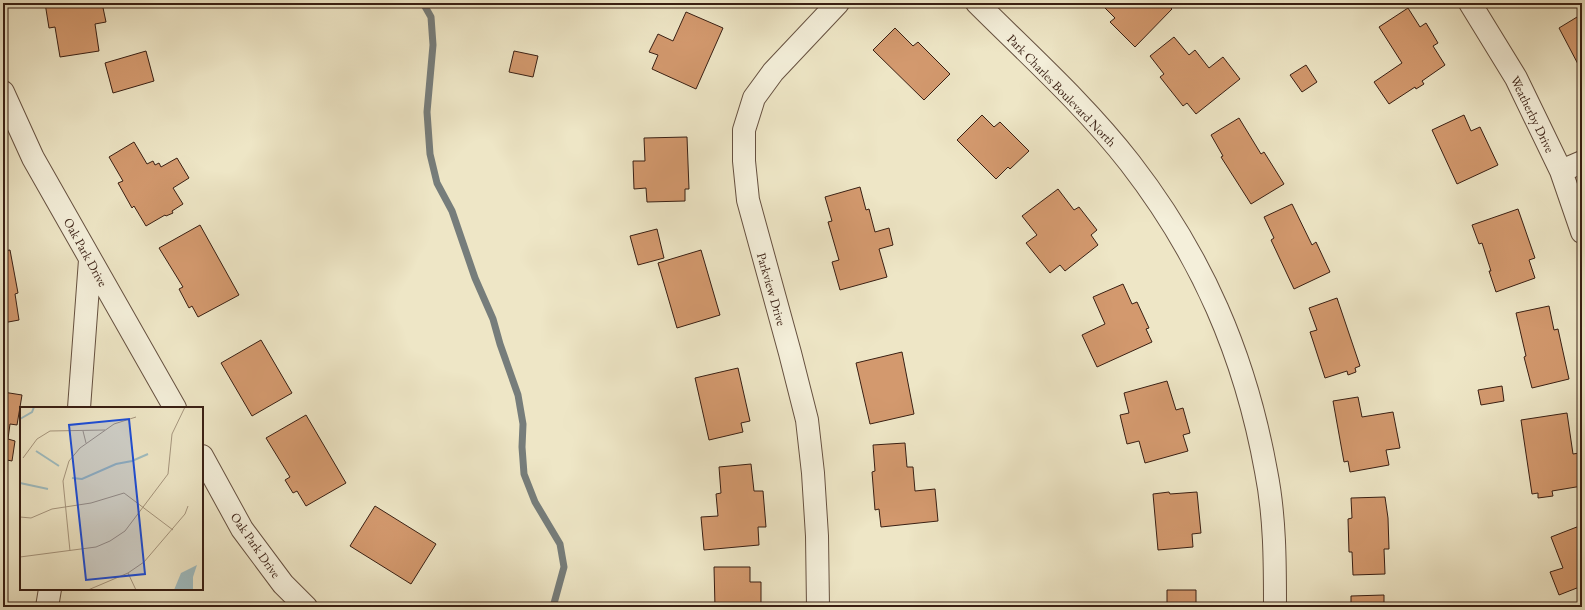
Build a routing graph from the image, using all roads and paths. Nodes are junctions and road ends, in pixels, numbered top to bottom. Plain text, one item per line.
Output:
1 (838, 3) edge
2 (977, 3) edge
3 (1470, 3) edge
4 (3, 92) edge
5 (1582, 162) edge
6 (1561, 171) junction
7 (1582, 232) edge
8 (90, 260) junction
9 (79, 407) edge
10 (174, 407) edge
11 (203, 459) edge
12 (50, 590) edge
13 (47, 607) edge
14 (306, 607) edge
15 (818, 607) edge
16 (1275, 607) edge

1 - 15 street, Parkview Drive
2 - 16 street, Park Charles Boulevard North
3 - 6 street, Weatherby Drive
4 - 8 street, Oak Park Drive
5 - 6 street
6 - 7 street, Weatherby Drive
8 - 9 street
8 - 10 street, Oak Park Drive
11 - 14 street, Oak Park Drive
12 - 13 street

